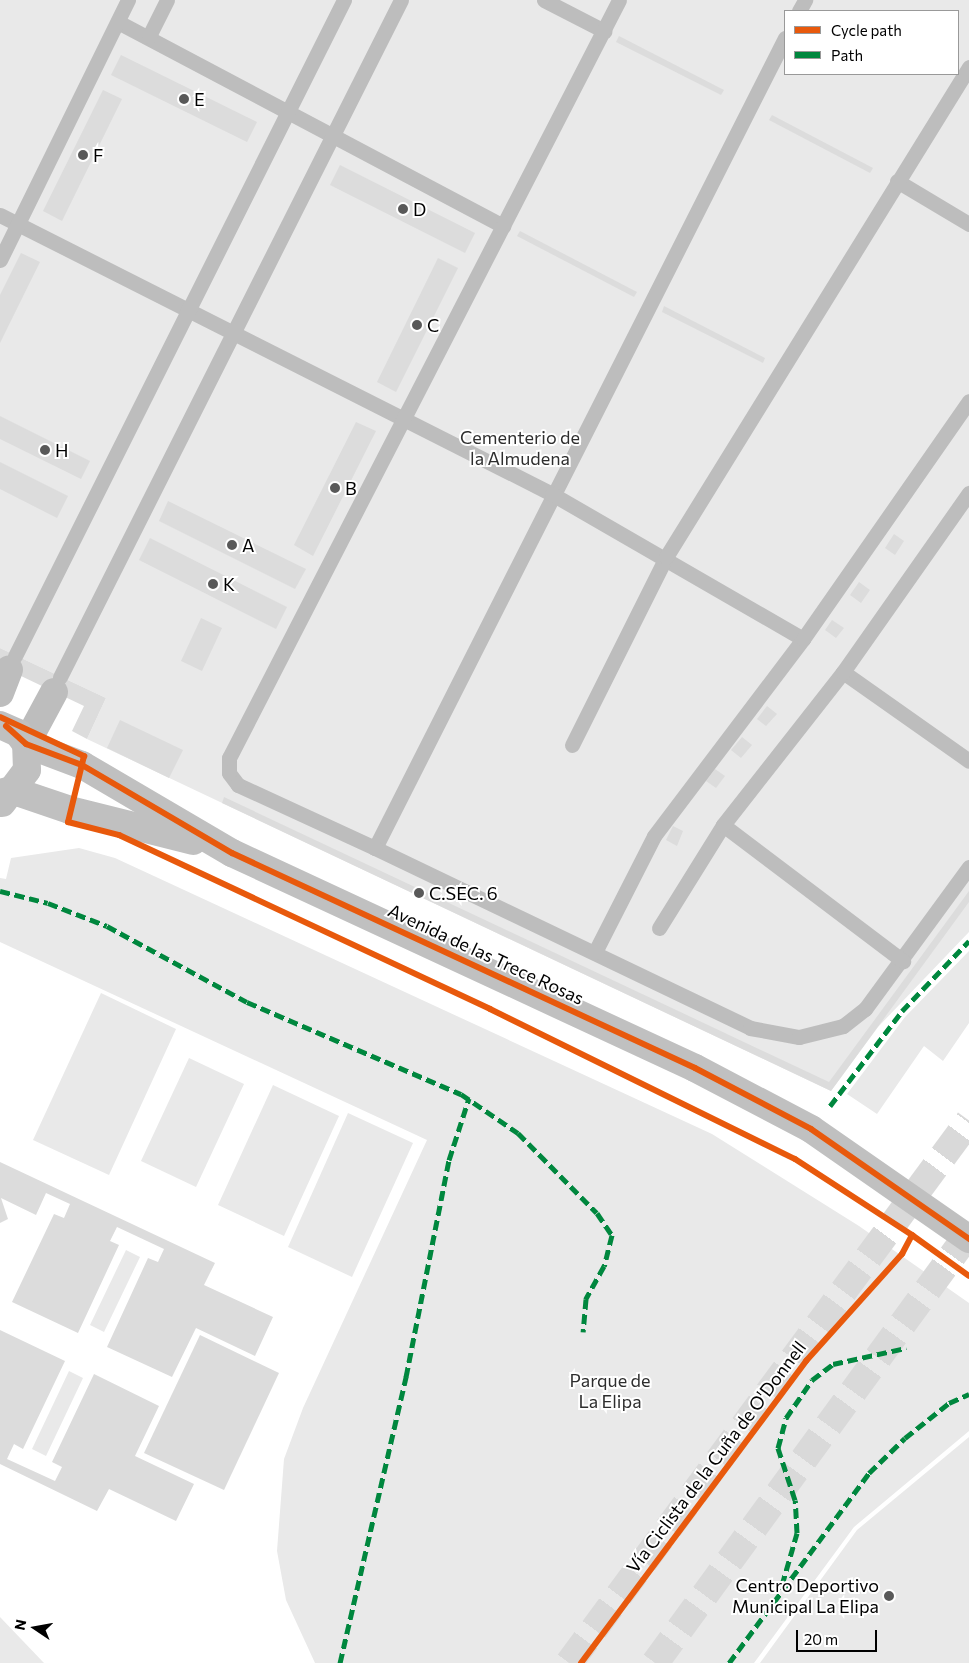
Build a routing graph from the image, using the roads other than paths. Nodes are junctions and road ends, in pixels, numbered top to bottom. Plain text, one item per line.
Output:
1 (128, 0) edge
2 (167, 0) edge
3 (344, 0) edge
4 (401, 0) edge
5 (544, 0) edge
6 (619, 0) edge
7 (118, 22) junction
8 (604, 31) junction
9 (149, 36) junction
10 (784, 40) edge
11 (969, 67) edge
12 (290, 113) junction
13 (333, 136) junction
14 (896, 182) junction
15 (0, 214) edge
16 (969, 224) edge
17 (17, 226) junction
18 (503, 226) junction
19 (0, 260) edge
20 (189, 308) junction
21 (234, 331) junction
22 (969, 401) edge
23 (405, 417) junction
24 (969, 493) edge
25 (552, 494) junction
26 (666, 557) junction
27 (803, 640) junction
28 (842, 672) junction
29 (8, 673) edge
30 (57, 684) joint
31 (0, 725) edge
32 (26, 744) junction
33 (572, 745) dead end
34 (969, 761) edge
35 (4, 796) edge
36 (722, 824) junction
37 (375, 848) junction
38 (232, 853) junction
39 (969, 867) edge
40 (659, 928) dead end
41 (595, 952) junction
42 (903, 961) junction
43 (960, 1233) edge

1 - 7 lane
2 - 9 lane
3 - 12 lane
4 - 13 lane
5 - 8 lane
6 - 8 lane
7 - 9 lane
7 - 17 lane
8 - 18 lane
9 - 12 lane
10 - 25 lane
11 - 14 lane
12 - 13 lane
12 - 20 lane
13 - 18 lane
13 - 21 lane
14 - 16 lane
14 - 26 lane
15 - 17 lane
17 - 19 lane
17 - 20 lane
18 - 23 lane
20 - 21 lane
20 - 29 lane
21 - 23 lane
21 - 30 lane
22 - 27 lane
23 - 25 lane
23 - 37 lane
24 - 28 lane
25 - 26 lane
25 - 37 lane
26 - 27 lane
26 - 33 lane
27 - 41 lane
28 - 34 lane
28 - 36 lane
30 - 32 street
31 - 32 street, Avenida de las Trece Rosas
32 - 35 street
32 - 38 street, Avenida de las Trece Rosas
35 - 38 street, Avenida de las Trece Rosas
36 - 40 lane
36 - 42 lane
37 - 41 lane
38 - 43 street, Avenida de las Trece Rosas
39 - 42 lane
41 - 42 lane

